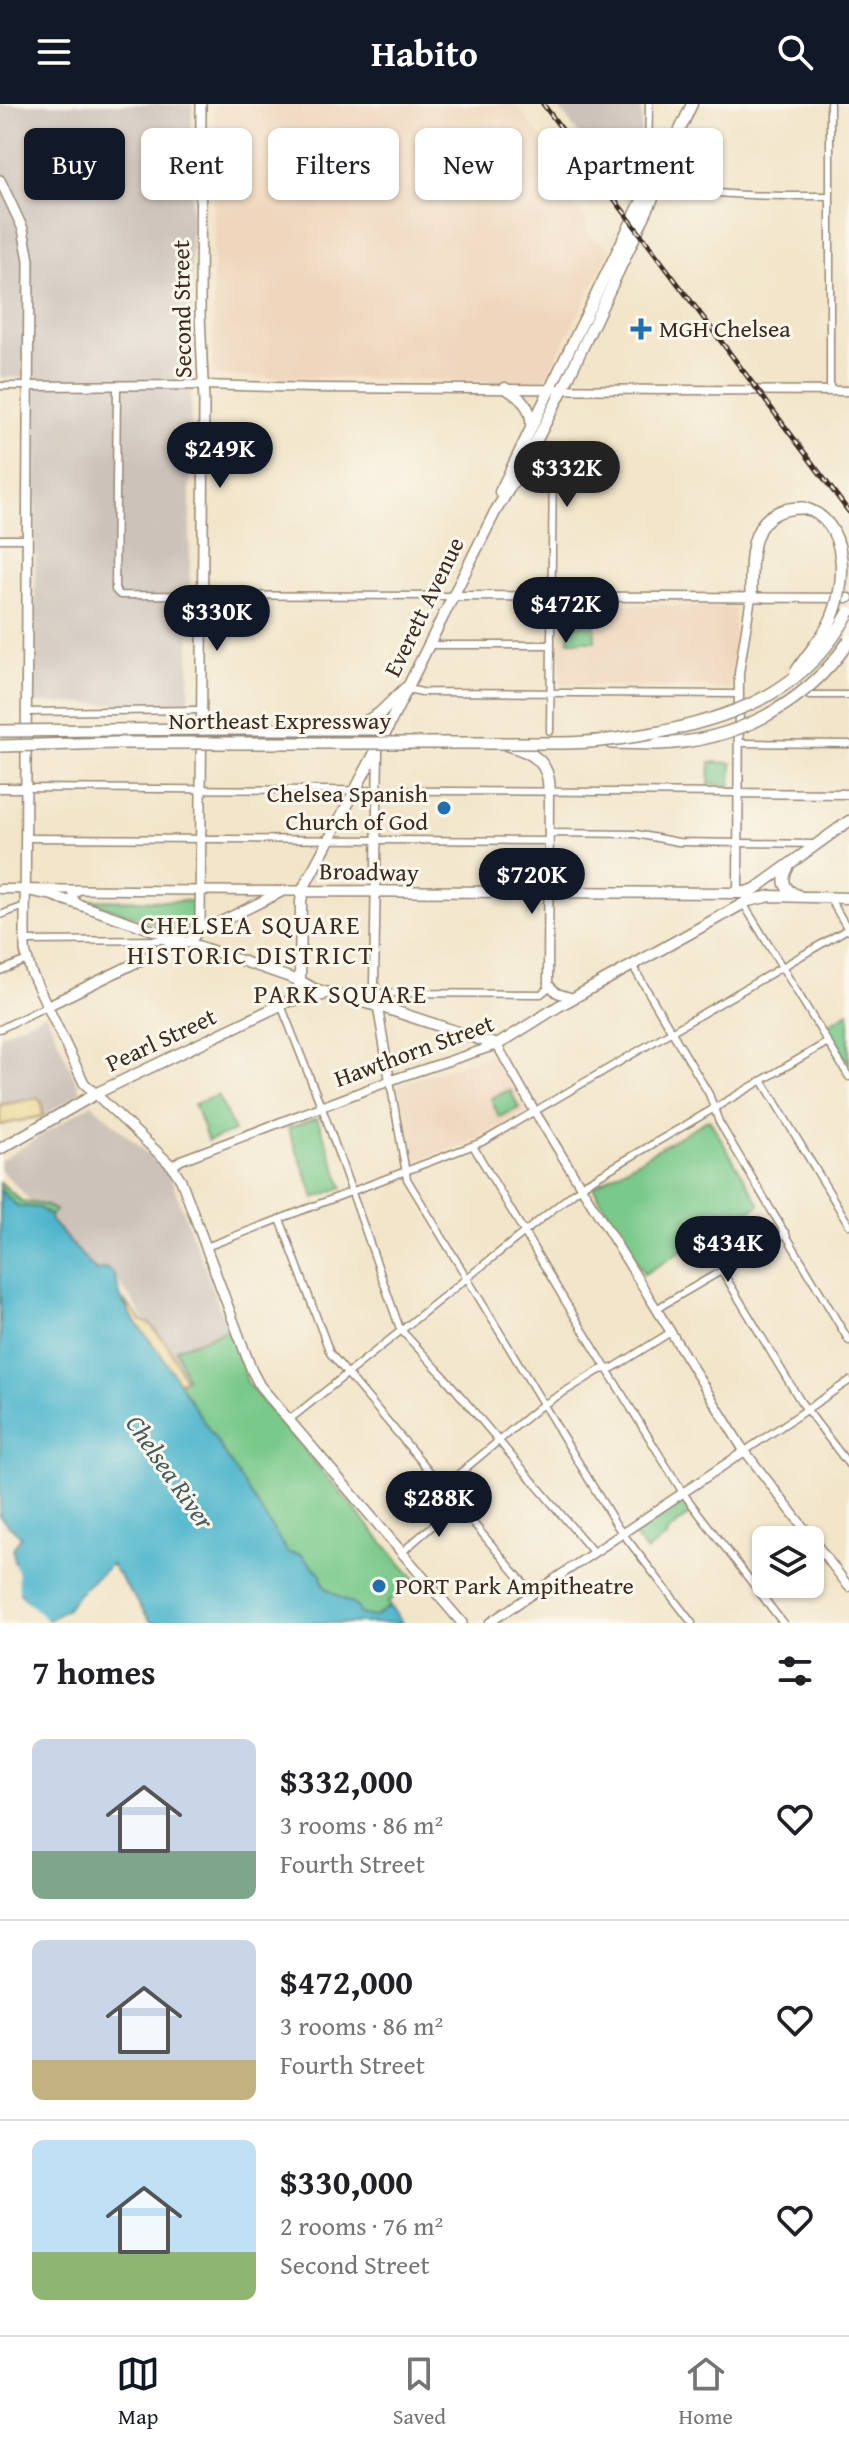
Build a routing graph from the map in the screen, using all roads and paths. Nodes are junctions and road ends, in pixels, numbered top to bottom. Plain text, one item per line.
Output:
1 (201, 104) edge
2 (649, 104) edge
3 (692, 104) edge
4 (830, 104) edge
5 (649, 128) edge
6 (681, 128) edge
7 (0, 180) edge
8 (723, 194) edge
9 (830, 196) junction
10 (652, 200) edge
11 (202, 385) junction
12 (0, 386) edge
13 (27, 386) junction
14 (117, 387) junction
15 (505, 388) junction
16 (557, 388) junction
17 (830, 390) junction
18 (849, 391) edge
19 (531, 429) junction
20 (529, 445) junction
21 (0, 539) edge
22 (26, 539) junction
23 (202, 596) junction
24 (452, 596) junction
25 (551, 596) junction
26 (751, 597) junction
27 (849, 598) edge
28 (849, 612) edge
29 (849, 641) edge
30 (428, 645) junction
31 (551, 645) junction
32 (787, 684) junction
33 (406, 688) junction
34 (551, 693) junction
35 (739, 694) junction
36 (809, 695) dead end
37 (849, 695) edge
38 (200, 710) junction
39 (25, 712) junction
40 (340, 729) junction
41 (387, 729) junction
42 (0, 731) edge
43 (550, 731) dead end
44 (491, 743) junction
45 (739, 743) junction
46 (849, 744) edge
47 (0, 746) edge
48 (378, 748) junction
49 (0, 788) edge
50 (25, 788) junction
51 (201, 789) junction
52 (355, 790) junction
53 (376, 790) junction
54 (549, 791) junction
55 (739, 793) junction
56 (849, 794) edge
57 (849, 821) edge
58 (549, 837) junction
59 (25, 838) junction
60 (202, 839) junction
61 (329, 840) junction
62 (376, 840) junction
63 (739, 843) junction
64 (817, 844) junction
65 (791, 863) junction
66 (0, 889) edge
67 (25, 890) junction
68 (78, 890) junction
69 (200, 890) junction
70 (283, 891) junction
71 (302, 891) junction
72 (375, 892) junction
73 (549, 893) junction
74 (805, 897) junction
75 (829, 897) junction
76 (740, 898) junction
77 (849, 898) edge
78 (77, 904) junction
79 (25, 906) junction
80 (0, 915) edge
81 (200, 928) junction
82 (849, 930) edge
83 (25, 941) junction
84 (190, 942) junction
85 (27, 960) junction
86 (632, 965) junction
87 (783, 968) junction
88 (0, 971) edge
89 (300, 981) junction
90 (548, 982) junction
91 (393, 992) junction
92 (375, 993) junction
93 (541, 994) junction
94 (341, 996) junction
95 (574, 998) junction
96 (285, 1003) junction
97 (376, 1005) junction
98 (47, 1006) junction
99 (393, 1011) junction
100 (543, 1016) junction
101 (0, 1029) edge
102 (673, 1032) junction
103 (828, 1042) junction
104 (497, 1045) junction
105 (849, 1077) edge
106 (762, 1080) junction
107 (390, 1081) junction
108 (94, 1094) junction
109 (321, 1107) junction
110 (713, 1109) junction
111 (535, 1112) junction
112 (473, 1146) junction
113 (0, 1149) edge
114 (172, 1166) junction
115 (405, 1171) junction
116 (581, 1187) junction
117 (351, 1192) junction
118 (280, 1219) junction
119 (849, 1225) edge
120 (524, 1233) junction
121 (786, 1233) junction
122 (206, 1247) junction
123 (722, 1271) junction
124 (467, 1279) junction
125 (656, 1309) junction
126 (402, 1332) junction
127 (671, 1332) junction
128 (849, 1341) edge
129 (607, 1369) junction
130 (348, 1375) junction
131 (849, 1381) edge
132 (544, 1406) junction
133 (806, 1410) junction
134 (289, 1420) junction
135 (499, 1441) junction
136 (745, 1451) junction
137 (849, 1465) edge
138 (443, 1487) junction
139 (683, 1493) junction
140 (458, 1504) junction
141 (622, 1534) junction
142 (402, 1552) junction
143 (594, 1553) junction
144 (849, 1587) edge
145 (533, 1594) junction
146 (462, 1623) edge
147 (489, 1623) edge
148 (692, 1623) edge
149 (783, 1623) edge

1 - 11 main road, Second Street
2 - 5 street
3 - 6 main road, Everett Avenue
4 - 9 street
7 - 13 main road
8 - 9 street
9 - 17 street
10 - 16 main road, Everett Avenue
11 - 14 street
11 - 15 street
11 - 23 main road, Second Street
12 - 13 street
13 - 14 street
13 - 22 main road
14 - 23 street
15 - 16 street
15 - 19 main road
16 - 17 street
16 - 19 main road, Everett Avenue
16 - 20 main road, Everett Avenue
17 - 18 street
19 - 20 main road, Everett Avenue
20 - 24 main road, Everett Avenue
20 - 25 street
21 - 22 street
22 - 39 main road
23 - 24 street
23 - 38 main road, Second Street
24 - 25 street
24 - 30 main road, Everett Avenue
25 - 26 street
25 - 31 street
26 - 27 street
26 - 32 highway, bridge
26 - 35 street
28 - 32 highway, Northeast Expressway, bridge
29 - 44 highway, Northeast Expressway, bridge
30 - 31 street
30 - 33 main road, Everett Avenue
31 - 34 street
32 - 47 highway, Northeast Expressway, bridge
33 - 34 street
33 - 40 highway
33 - 41 main road, Everett Avenue
34 - 35 street
34 - 43 street
35 - 45 street
36 - 37 street
38 - 39 street
38 - 51 main road, Second Street
39 - 50 main road
40 - 41 highway
40 - 42 highway, bridge
41 - 48 main road, Everett Avenue
44 - 47 highway, Northeast Expressway, bridge
44 - 54 highway
45 - 46 street
45 - 55 street
48 - 52 main road, Everett Avenue
48 - 53 street
49 - 50 street
50 - 51 street
50 - 59 main road
51 - 52 street
51 - 60 main road, Second Street
52 - 53 street
52 - 61 main road, Everett Avenue
53 - 54 street
53 - 62 street
54 - 55 street
54 - 58 street
55 - 56 street
55 - 63 street
57 - 64 main road, Hawthorn Street
58 - 62 street
58 - 63 street
58 - 73 street
59 - 60 street
59 - 67 main road
60 - 61 street
60 - 69 main road, Second Street
61 - 62 street
61 - 71 main road, Everett Avenue
62 - 72 street
63 - 64 street
63 - 76 street
64 - 65 main road, Hawthorn Street
65 - 74 main road
65 - 76 main road, Hawthorn Street
66 - 67 street, Broadway
67 - 68 street, Broadway
67 - 78 main road
67 - 79 main road
68 - 69 street, Broadway
68 - 78 main road
69 - 70 street, Broadway
69 - 81 main road, Second Street
70 - 71 main road, Broadway
70 - 81 main road
71 - 72 main road, Broadway
71 - 89 main road
72 - 73 main road, Broadway
72 - 92 street
73 - 76 main road, Broadway
73 - 90 street
74 - 75 main road, Broadway
74 - 76 main road, Broadway
75 - 77 main road, Broadway
75 - 82 street
76 - 86 main road, Hawthorn Street
76 - 87 street
78 - 84 main road
79 - 80 street
79 - 83 main road
81 - 84 main road
82 - 87 street
83 - 84 street
83 - 85 main road
84 - 89 main road
84 - 98 main road
85 - 88 street
85 - 98 main road
86 - 95 main road, Hawthorn Street
86 - 102 street
87 - 102 street
87 - 103 street
89 - 94 main road
89 - 96 main road
90 - 93 street
90 - 95 street
91 - 92 street, Pearl Street
91 - 93 street, Pearl Street
91 - 99 street
92 - 94 street, Pearl Street
92 - 97 street
93 - 100 street, Pearl Street
94 - 96 main road, Pearl Street
94 - 97 main road
95 - 100 main road, Hawthorn Street
96 - 108 main road, Pearl Street
96 - 109 street
97 - 99 main road
97 - 107 street
98 - 101 street
98 - 108 main road
99 - 104 main road
100 - 104 main road, Hawthorn Street
102 - 110 street
102 - 111 street
103 - 105 street
103 - 106 street
104 - 107 street, Hawthorn Street
104 - 111 street
106 - 110 street
106 - 119 street
107 - 109 street, Hawthorn Street
107 - 115 street
108 - 113 main road, Pearl Street
108 - 114 main road
109 - 114 street, Hawthorn Street
109 - 117 street
110 - 116 street
110 - 121 street
111 - 112 street
111 - 116 street
112 - 115 street
112 - 120 street
114 - 122 main road
115 - 117 street
115 - 124 street
116 - 120 street
116 - 125 street
117 - 118 street
117 - 126 street
118 - 122 street
118 - 130 street
120 - 124 street
120 - 129 street
121 - 123 street
121 - 128 street
122 - 134 main road
123 - 125 street
123 - 133 street
124 - 126 street
124 - 132 street
125 - 127 street
126 - 130 street
126 - 135 street
127 - 129 street
127 - 136 street
129 - 132 street
129 - 139 street
130 - 134 street
130 - 138 street
131 - 133 street
132 - 135 street
132 - 141 street
133 - 136 street
133 - 137 street
134 - 142 main road
135 - 138 street
135 - 143 street
136 - 139 street
136 - 144 street
138 - 140 street
139 - 141 street
139 - 149 street
140 - 142 street
140 - 145 street
141 - 143 street
141 - 148 street
142 - 146 main road
143 - 145 street
145 - 147 street

